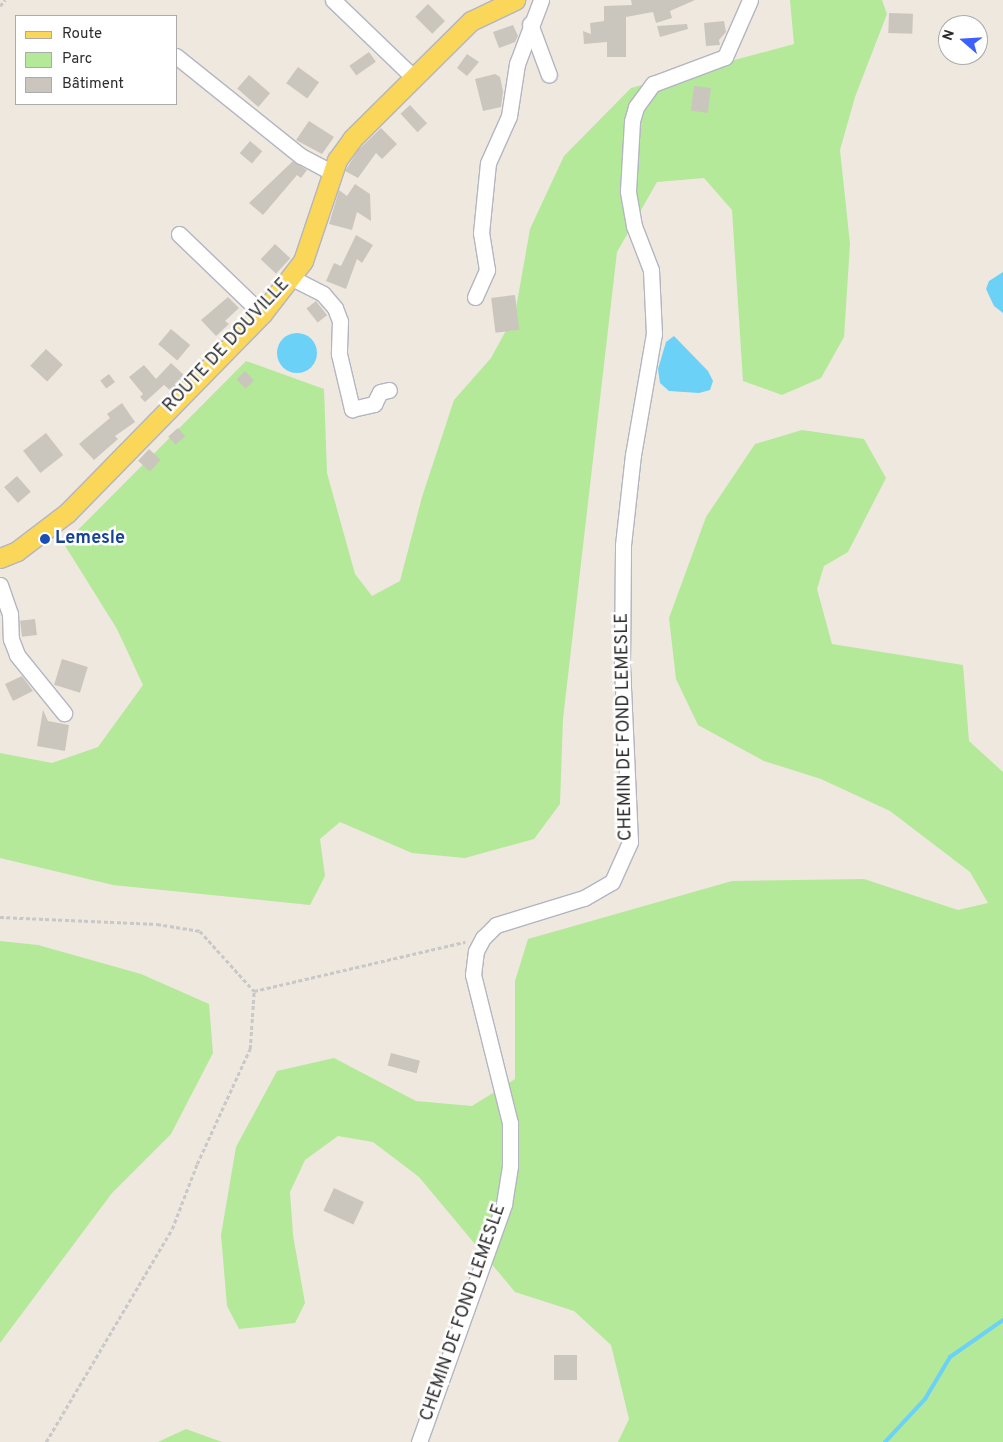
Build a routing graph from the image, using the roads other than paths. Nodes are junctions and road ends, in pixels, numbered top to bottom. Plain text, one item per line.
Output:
1 (333, 0) edge
2 (514, 0) edge
3 (541, 0) edge
4 (750, 0) edge
5 (530, 24) junction
6 (178, 58) edge
7 (548, 75) dead end
8 (413, 77) junction
9 (333, 173) junction
10 (179, 234) dead end
11 (292, 278) junction
12 (475, 297) dead end
13 (262, 314) junction
14 (389, 390) dead end
15 (0, 558) edge
16 (0, 586) edge
17 (5, 640) edge
18 (64, 713) dead end
19 (419, 1442) edge

1 - 8 street
2 - 8 main road, ROUTE DE DOUVILLE
3 - 5 street
4 - 19 street, CHEMIN DE FOND LEMESLE
5 - 7 street
5 - 12 street
6 - 9 street
8 - 9 main road, ROUTE DE DOUVILLE
9 - 11 main road, ROUTE DE DOUVILLE
10 - 13 street
11 - 13 main road, ROUTE DE DOUVILLE
11 - 14 street
13 - 15 main road, ROUTE DE DOUVILLE
16 - 17 street
17 - 18 street

